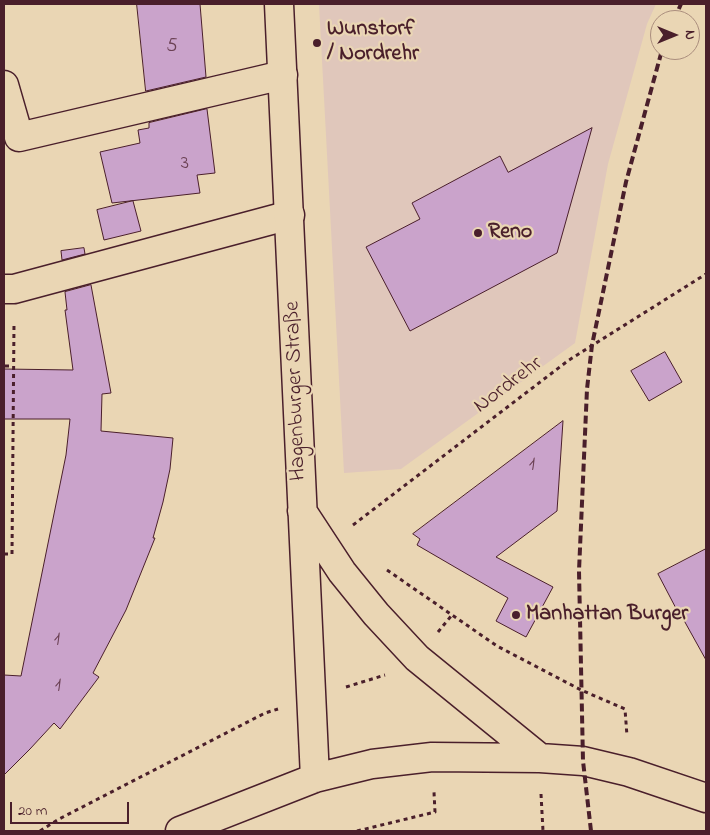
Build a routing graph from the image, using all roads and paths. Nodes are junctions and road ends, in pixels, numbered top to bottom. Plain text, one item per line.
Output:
1 (280, 4) edge
2 (283, 75) junction
3 (4, 85) edge
4 (290, 215) junction
5 (706, 274) edge
6 (9, 289) edge
7 (5, 366) edge
8 (13, 366) junction
9 (302, 511) junction
10 (347, 530) dead end
11 (4, 554) edge
12 (452, 615) dead end
13 (313, 699) junction
14 (540, 758) junction
15 (630, 772) junction
16 (315, 778) junction
17 (706, 798) edge
18 (435, 812) dead end
19 (40, 831) edge
20 (180, 831) edge
21 (357, 831) edge

1 - 2 main road, Hagenburger Straße
2 - 3 main road
2 - 4 main road, Hagenburger Straße
4 - 6 main road
4 - 9 main road, Hagenburger Straße
5 - 10 path, Nordrehr
6 - 8 path
7 - 8 path
8 - 11 path
9 - 13 main road, Hagenburger Straße
9 - 14 main road
12 - 15 path
13 - 16 main road, Hagenburger Straße
13 - 19 path
14 - 15 main road
14 - 16 main road
15 - 17 main road
16 - 20 main road
18 - 21 path

